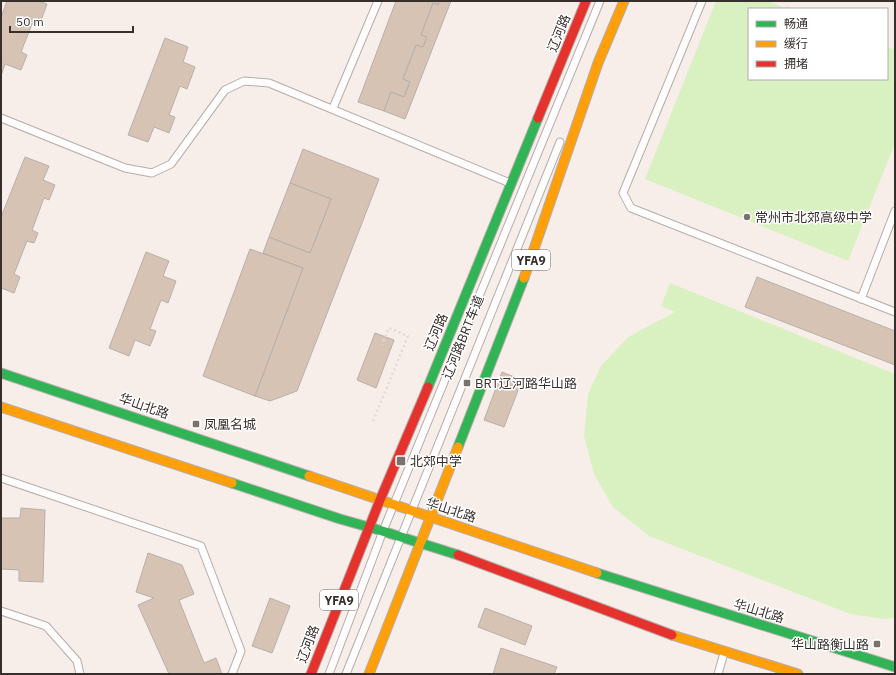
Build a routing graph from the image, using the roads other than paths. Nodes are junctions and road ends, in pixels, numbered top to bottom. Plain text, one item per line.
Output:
1 (378, 1) edge
2 (586, 1) edge
3 (600, 1) edge
4 (624, 1) edge
5 (702, 1) edge
6 (599, 42) dead end
7 (588, 70) dead end
8 (333, 108) junction
9 (1, 118) edge
10 (562, 135) dead end
11 (512, 184) junction
12 (895, 211) edge
13 (861, 299) junction
14 (895, 312) edge
15 (1, 373) edge
16 (1, 407) edge
17 (1, 478) edge
18 (380, 500) junction
19 (394, 505) junction
20 (412, 511) junction
21 (430, 517) junction
22 (369, 527) junction
23 (383, 531) junction
24 (402, 536) junction
25 (420, 542) junction
26 (1, 611) edge
27 (725, 651) junction
28 (895, 667) edge
29 (80, 674) edge
30 (232, 674) edge
31 (311, 674) edge
32 (328, 674) edge
33 (346, 674) edge
34 (369, 674) edge
35 (718, 674) edge
36 (798, 674) edge

1 - 8 lane
2 - 11 main road, 辽河路 / YFA9
3 - 19 lane, 辽河路BRT车道
4 - 21 main road, YFA9
5 - 13 lane
6 - 7 lane
8 - 9 lane
8 - 11 lane
10 - 20 lane, 辽河路BRT车道
11 - 18 main road, 辽河路 / YFA9
12 - 13 lane
13 - 14 lane
15 - 18 main road, 华山北路
16 - 22 main road
17 - 30 lane
18 - 19 main road, 华山北路
18 - 22 main road, 辽河路 / YFA9
19 - 20 main road, 华山北路
19 - 23 lane, 辽河路BRT车道
20 - 21 main road, 华山北路
20 - 24 lane, 辽河路BRT车道
21 - 25 main road, YFA9
21 - 28 main road, 华山北路
22 - 23 main road
22 - 31 main road, 辽河路 / YFA9
23 - 24 main road
23 - 32 lane, 辽河路BRT车道
24 - 25 main road
24 - 33 lane, 辽河路BRT车道
25 - 27 main road
25 - 34 main road, YFA9
26 - 29 lane
27 - 35 lane
27 - 36 main road

